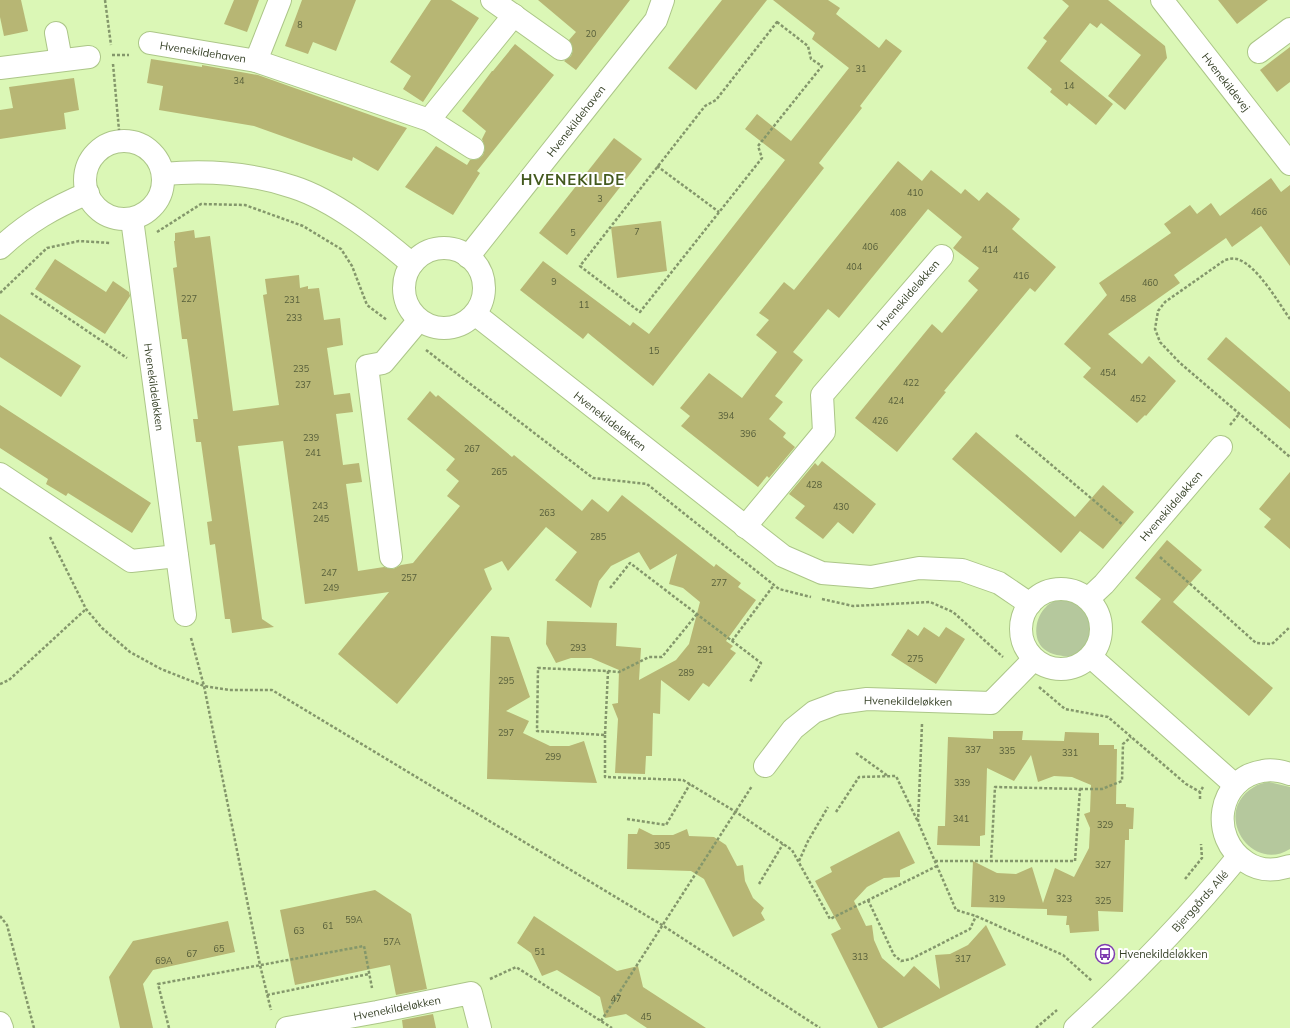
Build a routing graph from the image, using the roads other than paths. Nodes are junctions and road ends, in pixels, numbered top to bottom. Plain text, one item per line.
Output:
1 (280, 0) edge
2 (492, 0) edge
3 (663, 0) edge
4 (1162, 0) edge
5 (514, 15) junction
6 (1290, 29) edge
7 (56, 33) dead end
8 (150, 44) road end
9 (561, 49) dead end
10 (1259, 52) dead end
11 (89, 57) road end
12 (61, 60) junction
13 (256, 61) junction
14 (0, 68) edge
15 (429, 120) junction
16 (473, 148) dead end
17 (1290, 164) edge
18 (163, 174) junction
19 (88, 193) junction
20 (132, 218) junction
21 (0, 248) edge
22 (942, 256) dead end
23 (468, 257) junction
24 (412, 264) junction
25 (475, 314) junction
26 (412, 327) junction
27 (1221, 447) dead end
28 (0, 474) edge
29 (745, 527) junction
30 (177, 556) junction
31 (391, 557) dead end
32 (1088, 599) junction
33 (1030, 604) junction
34 (185, 614) road end
35 (1091, 657) junction
36 (1027, 665) junction
37 (765, 766) road end
38 (1290, 774) edge
39 (1236, 785) junction
40 (1238, 857) junction
41 (1290, 866) edge
42 (280, 1021) edge
43 (0, 1023) edge
44 (2, 1028) edge
45 (480, 1028) edge
46 (1075, 1028) edge

1 - 13 street, Hvenekildehaven
2 - 5 street
3 - 23 street, Hvenekildehaven
4 - 17 street, Hvenekildevej
5 - 9 street
5 - 15 street
6 - 10 street
7 - 12 street
8 - 13 street, Hvenekildehaven
11 - 12 street
12 - 14 street
13 - 15 street, Hvenekildehaven
15 - 16 street, Hvenekildehaven
18 - 19 street
18 - 20 street
18 - 24 street
19 - 20 street
19 - 21 street
20 - 30 street, Hvenekildeløkken
22 - 29 street, Hvenekildeløkken
23 - 24 street
23 - 25 street
24 - 26 street
25 - 26 street
25 - 29 street, Hvenekildeløkken
26 - 31 street
27 - 32 street, Hvenekildeløkken
28 - 30 street
29 - 33 street, Hvenekildeløkken
30 - 34 street, Hvenekildeløkken
32 - 33 street
32 - 35 street
33 - 36 street
35 - 36 street
35 - 39 street
36 - 37 street, Hvenekildeløkken
38 - 39 street
39 - 40 street
40 - 41 street
40 - 46 street, Bjerggårds Allé
42 - 45 street, Hvenekildeløkken
43 - 44 street

